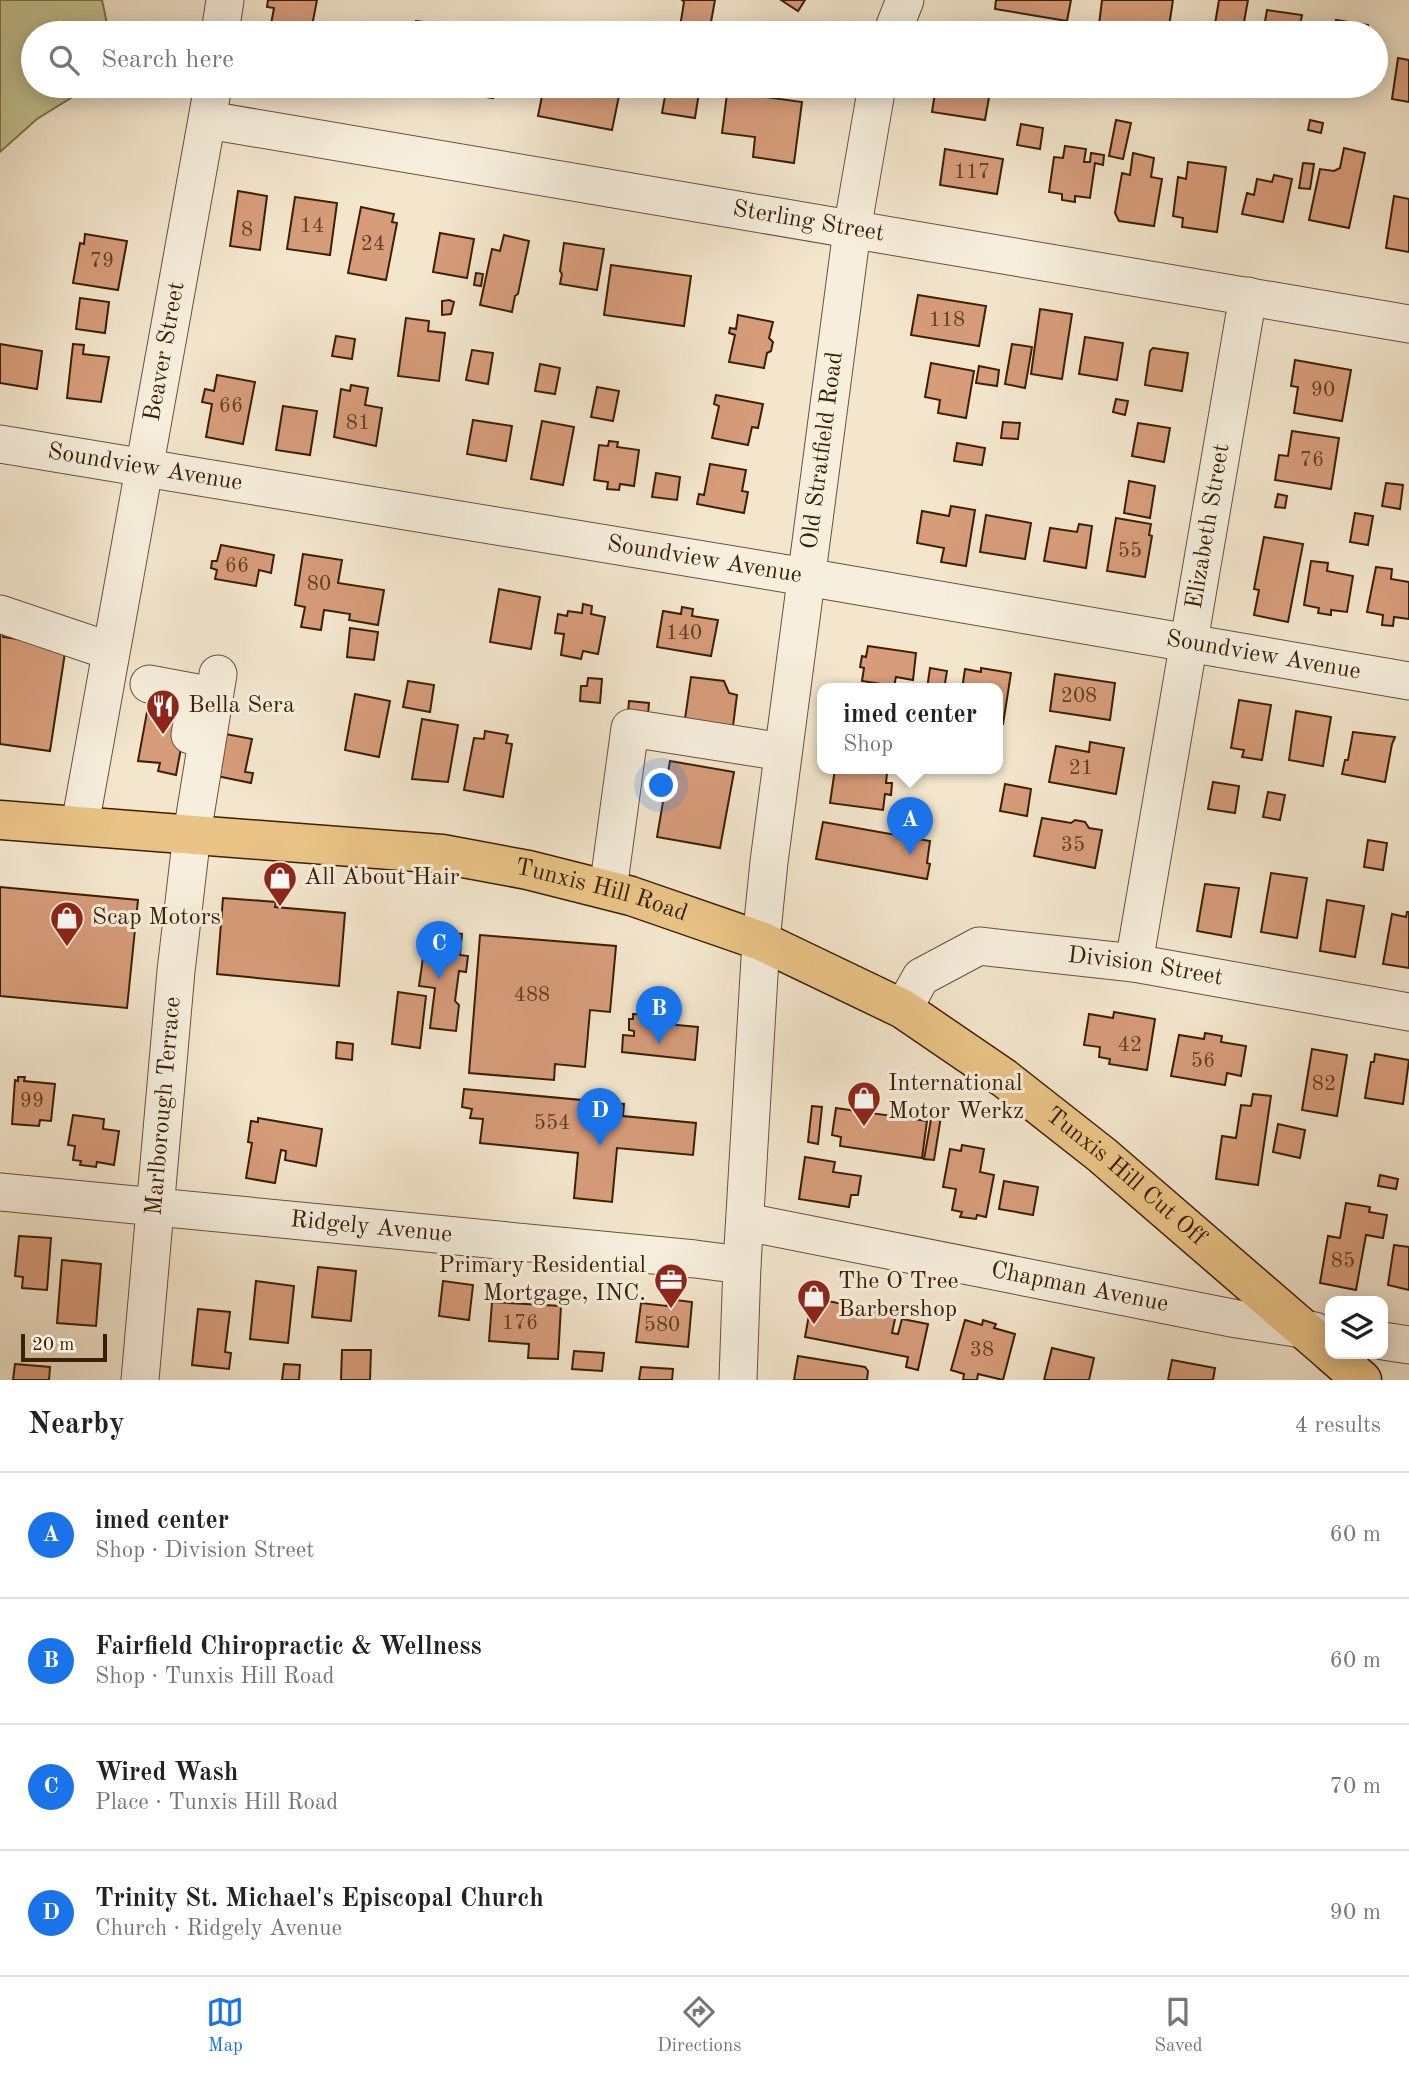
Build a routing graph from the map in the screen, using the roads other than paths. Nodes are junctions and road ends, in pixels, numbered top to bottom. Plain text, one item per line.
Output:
1 (225, 0) edge
2 (905, 0) edge
3 (222, 21) edge
4 (897, 21) edge
5 (875, 98) edge
6 (210, 103) edge
7 (852, 230) junction
8 (1248, 296) junction
9 (1409, 324) edge
10 (0, 444) edge
11 (144, 467) junction
12 (806, 576) junction
13 (0, 614) edge
14 (1190, 643) junction
15 (110, 651) junction
16 (218, 674) dead end
17 (1409, 681) edge
18 (149, 684) dead end
19 (783, 752) junction
20 (0, 820) edge
21 (80, 825) junction
22 (183, 834) junction
23 (608, 890) junction
24 (761, 941) junction
25 (1134, 963) junction
26 (903, 1009) junction
27 (1409, 1012) edge
28 (0, 1192) edge
29 (154, 1205) junction
30 (746, 1222) junction
31 (742, 1265) junction
32 (1324, 1342) edge
33 (1388, 1342) edge
34 (1409, 1345) edge
35 (140, 1380) edge
36 (738, 1380) edge
37 (1362, 1380) edge

1 - 3 street
2 - 4 street
5 - 7 street, Old Stratfield Road
6 - 7 street, Sterling Street
6 - 11 street, Beaver Street
7 - 8 street, Sterling Street
7 - 12 street, Old Stratfield Road
8 - 9 street, Sterling Street
8 - 14 street, Elizabeth Street
10 - 11 street, Soundview Avenue
11 - 12 street, Soundview Avenue
11 - 15 street, Beaver Street
12 - 14 street, Soundview Avenue
12 - 19 street, Old Stratfield Road
13 - 15 street
14 - 17 street, Soundview Avenue
14 - 25 street, Elizabeth Street
15 - 21 street, Beaver Street
16 - 22 street
18 - 22 street
19 - 23 street
19 - 24 street, Old Stratfield Road
20 - 21 main road, Tunxis Hill Road
21 - 22 main road, Tunxis Hill Road
22 - 23 main road, Tunxis Hill Road
22 - 29 street, Marlborough Terrace
23 - 24 main road, Tunxis Hill Road
24 - 26 main road, Tunxis Hill Cut Off
24 - 30 street
25 - 26 street, Division Street
25 - 27 street, Division Street
26 - 32 main road, Tunxis Hill Cut Off
28 - 29 street, Ridgely Avenue
29 - 31 street, Ridgely Avenue
29 - 35 street, Marlborough Terrace
30 - 31 street
30 - 32 street, Chapman Avenue
31 - 36 street
32 - 37 main road, Tunxis Hill Cut Off
33 - 34 street

